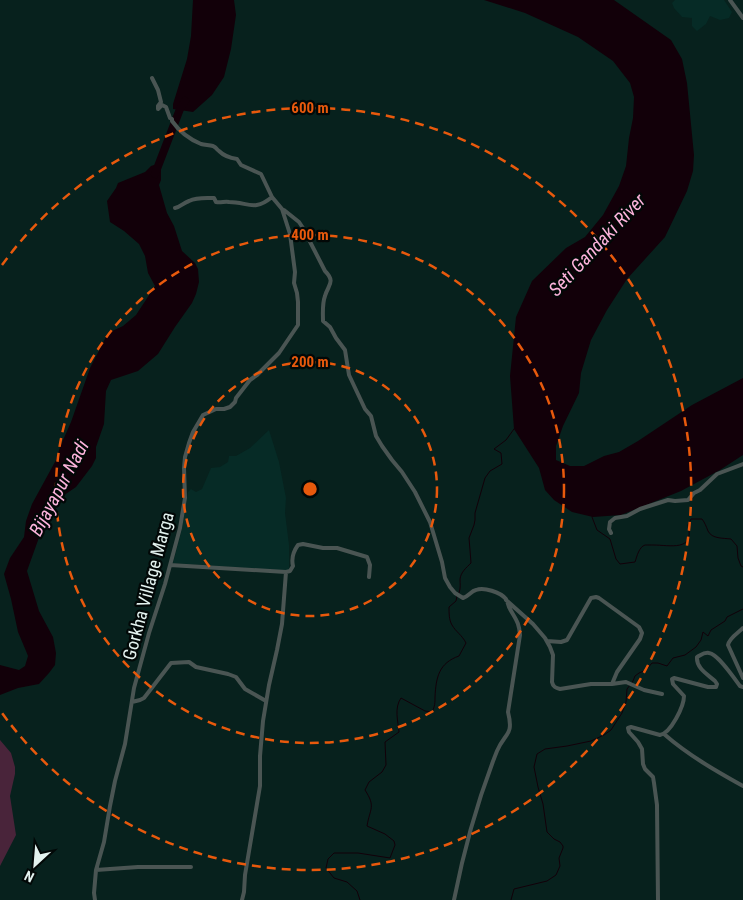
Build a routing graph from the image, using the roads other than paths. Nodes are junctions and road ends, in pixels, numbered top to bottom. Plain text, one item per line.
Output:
1 (730, 0) edge
2 (743, 18) edge
3 (152, 78) dead end
4 (272, 197) junction
5 (175, 208) dead end
6 (282, 209) junction
7 (743, 464) edge
8 (611, 533) dead end
9 (170, 565) junction
10 (286, 572) junction
11 (369, 577) dead end
12 (506, 600) junction
13 (743, 628) edge
14 (547, 641) junction
15 (743, 678) edge
16 (612, 684) junction
17 (743, 687) edge
18 (662, 694) dead end
19 (266, 701) junction
20 (132, 702) junction
21 (664, 734) junction
22 (743, 786) edge
23 (192, 868) dead end
24 (96, 870) junction
25 (95, 900) edge
26 (242, 900) edge
27 (454, 900) edge
28 (658, 900) edge

1 - 2 street
3 - 4 street, Gorkha Village Marga
4 - 5 street
4 - 6 street, Gorkha Village Marga
6 - 9 street, Gorkha Village Marga
6 - 12 street
7 - 8 street
9 - 10 street
9 - 20 street, Gorkha Village Marga
10 - 11 street
10 - 19 street
12 - 14 street
12 - 27 street
13 - 15 street
14 - 16 street
14 - 16 street
16 - 18 street
17 - 21 street
19 - 20 street
19 - 26 street
20 - 24 street, Gorkha Village Marga
21 - 22 street
21 - 28 street
23 - 24 street
24 - 25 street, Gorkha Village Marga

